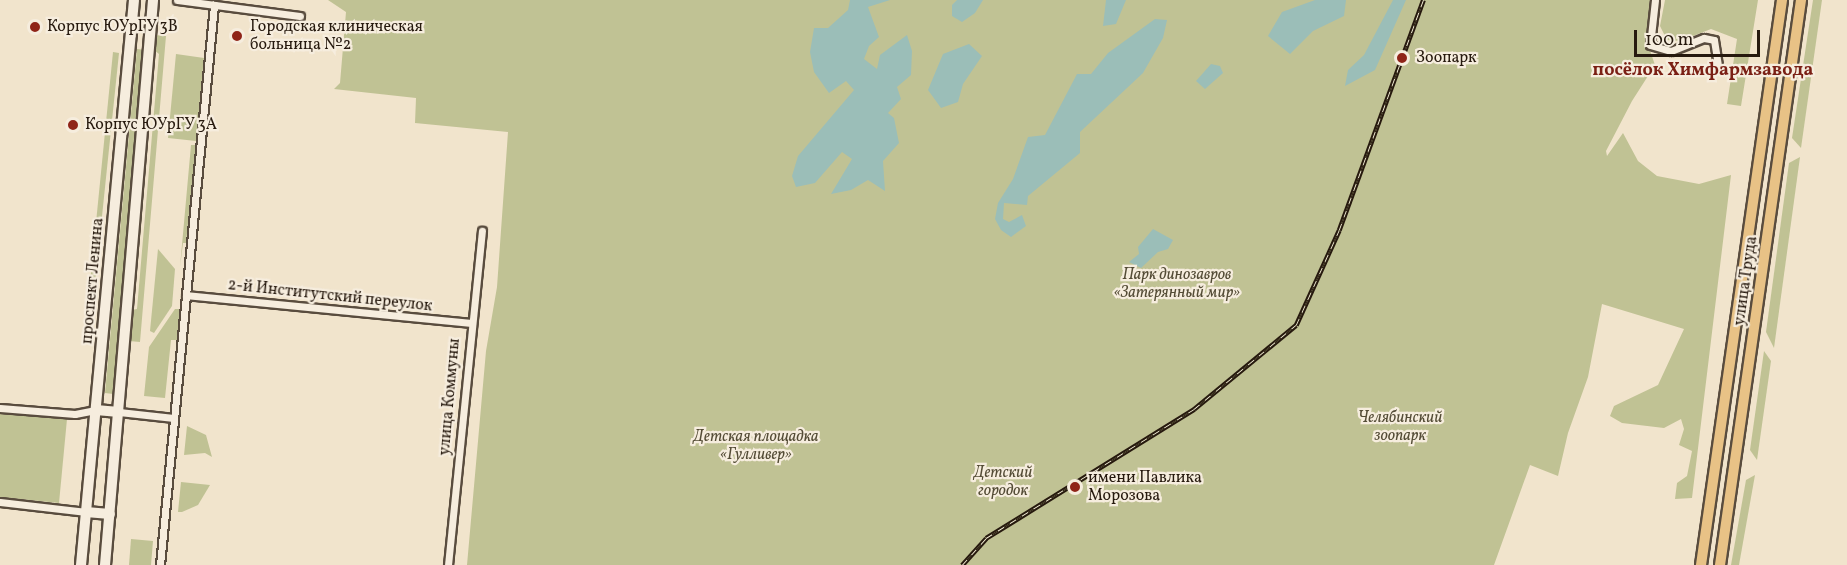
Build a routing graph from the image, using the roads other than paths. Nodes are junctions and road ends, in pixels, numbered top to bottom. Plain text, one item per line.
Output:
1 (134, 0) edge
2 (153, 0) edge
3 (177, 0) edge
4 (1655, 0) edge
5 (1776, 0) edge
6 (1782, 0) edge
7 (1801, 0) edge
8 (214, 5) junction
9 (300, 16) dead end
10 (1779, 23) junction
11 (130, 51) junction
12 (148, 53) junction
13 (1718, 64) dead end
14 (482, 231) dead end
15 (186, 295) junction
16 (471, 323) junction
17 (0, 408) edge
18 (96, 410) junction
19 (119, 412) junction
20 (174, 418) junction
21 (0, 502) edge
22 (86, 512) junction
23 (110, 514) junction
24 (81, 565) edge
25 (105, 565) edge
26 (160, 565) edge
27 (448, 565) edge
28 (1701, 565) edge
29 (1720, 565) edge

1 - 11 main road, проспект Ленина
2 - 12 main road
3 - 8 street
4 - 13 street
5 - 10 street
6 - 10 main road, улица Труда
7 - 29 main road, улица Труда
8 - 9 street
8 - 15 street
10 - 28 main road, улица Труда
11 - 12 main road
11 - 18 main road, проспект Ленина
12 - 19 main road
14 - 16 street, улица Коммуны
15 - 16 street, 2-й Институтский переулок
15 - 20 street
16 - 27 street, улица Коммуны
17 - 18 street
18 - 19 main road
18 - 22 main road, проспект Ленина
19 - 20 street
19 - 23 main road
20 - 26 street
21 - 22 street
22 - 23 main road
22 - 24 main road, проспект Ленина
23 - 25 main road

